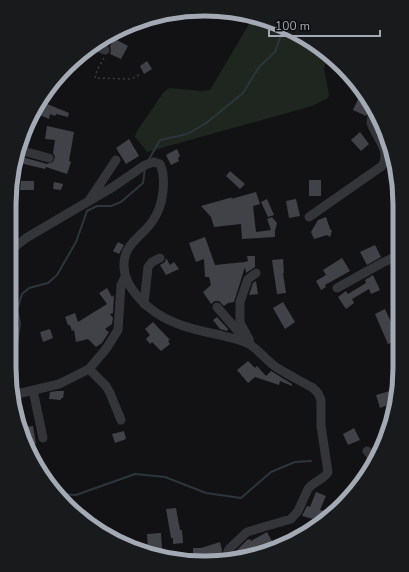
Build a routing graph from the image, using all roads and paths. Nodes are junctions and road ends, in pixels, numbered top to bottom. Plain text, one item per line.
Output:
1 (100, 48) edge
2 (105, 50) joint
3 (140, 74) dead end
4 (372, 117) edge
5 (24, 151) edge
6 (49, 158) dead end
7 (116, 160) dead end
8 (89, 200) junction
9 (309, 217) dead end
10 (16, 246) edge
11 (160, 258) dead end
12 (393, 258) edge
13 (256, 273) dead end
14 (125, 277) junction
15 (337, 288) dead end
16 (144, 304) junction
17 (217, 307) dead end
18 (250, 344) junction
19 (89, 369) junction
20 (33, 390) junction
21 (18, 394) edge
22 (121, 420) dead end
23 (43, 438) dead end
24 (366, 450) dead end
25 (371, 456) edge
26 (228, 554) edge

1 - 2 street
2 - 3 path
4 - 9 street
5 - 6 street
7 - 8 street
8 - 10 street
8 - 14 street
11 - 16 street
12 - 15 street
13 - 18 street
14 - 16 street
14 - 19 street
16 - 18 street
17 - 18 street
18 - 26 street
19 - 20 street
19 - 22 street
20 - 21 street
20 - 23 street
24 - 25 street

